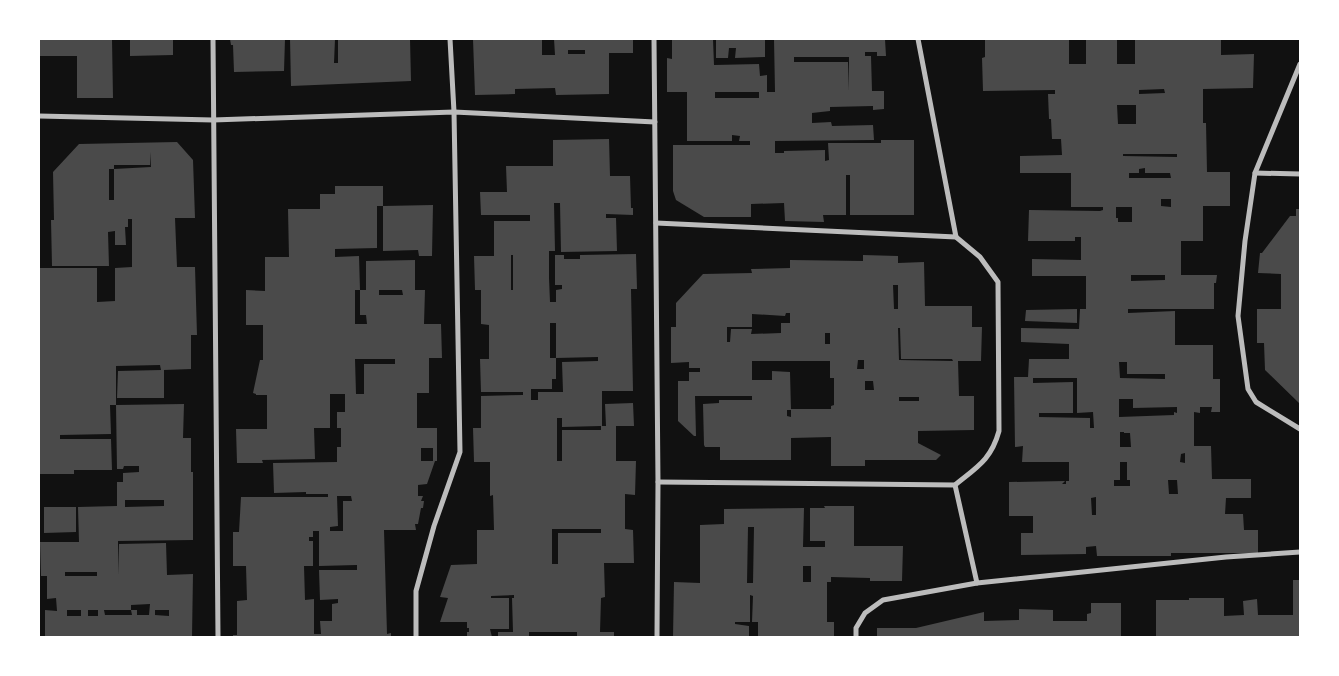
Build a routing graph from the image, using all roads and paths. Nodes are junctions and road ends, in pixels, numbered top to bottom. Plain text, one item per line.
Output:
1 (212, 39) edge
2 (450, 39) edge
3 (654, 39) edge
4 (918, 39) edge
5 (1300, 64) edge
6 (454, 112) junction
7 (39, 116) edge
8 (213, 120) junction
9 (655, 122) junction
10 (1255, 173) junction
11 (1300, 174) edge
12 (656, 223) junction
13 (956, 237) junction
14 (1300, 428) edge
15 (658, 482) junction
16 (955, 484) junction
17 (1300, 552) edge
18 (978, 583) junction
19 (218, 637) edge
20 (416, 637) edge
21 (657, 637) edge
22 (856, 637) edge

1 - 8 street
2 - 6 street
3 - 9 street
4 - 13 street
5 - 10 street
6 - 8 street
6 - 9 street
6 - 20 street
7 - 8 street
8 - 19 street
9 - 12 street
10 - 11 street
10 - 14 street
12 - 13 street
12 - 15 street
13 - 16 street
15 - 16 street
15 - 21 street
16 - 18 street
17 - 18 street
18 - 22 street

